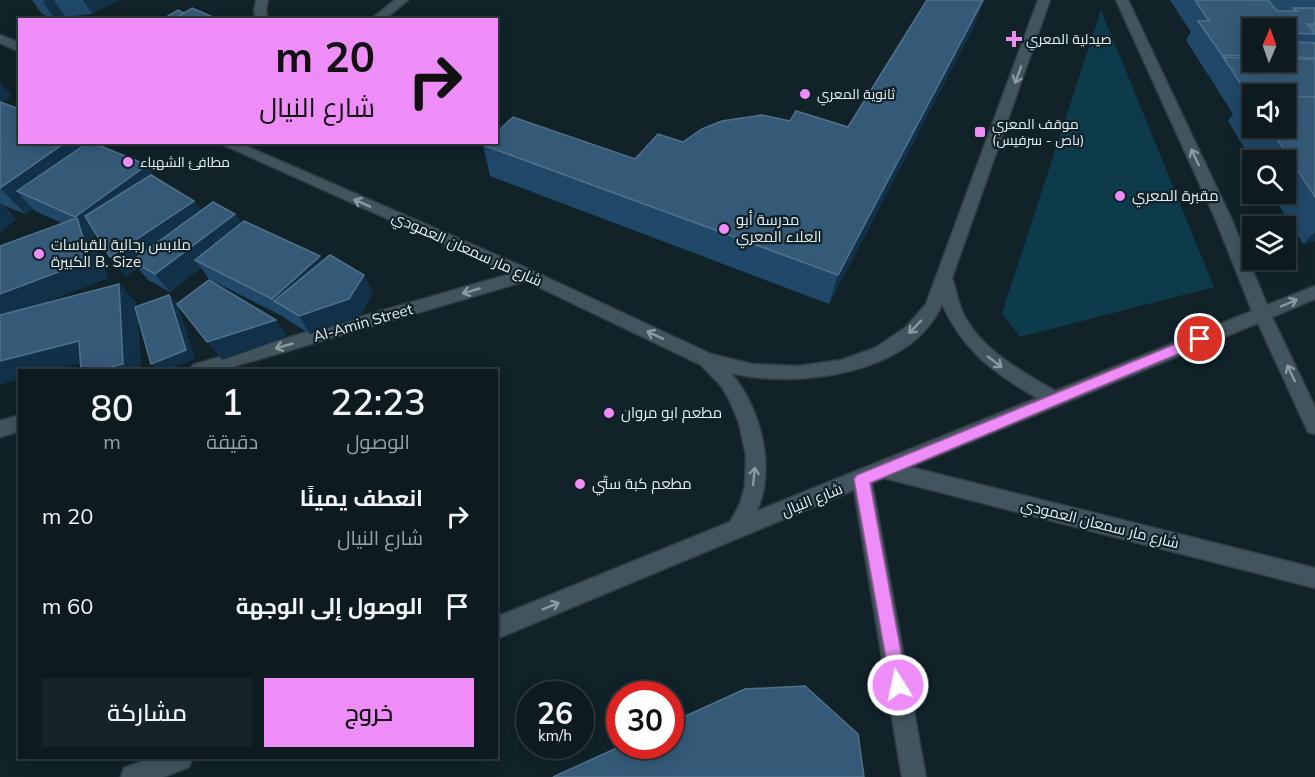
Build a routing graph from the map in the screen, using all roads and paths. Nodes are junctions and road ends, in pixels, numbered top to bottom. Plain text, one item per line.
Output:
1 (262, 0) edge
2 (402, 0) edge
3 (1044, 0) edge
4 (1122, 0) edge
5 (262, 18) edge
6 (379, 18) edge
7 (0, 39) edge
8 (18, 47) edge
9 (229, 144) edge
10 (528, 275) junction
11 (945, 278) junction
12 (1315, 292) edge
13 (1262, 314) junction
14 (707, 360) junction
15 (239, 365) edge
16 (207, 369) edge
17 (1054, 399) junction
18 (18, 424) edge
19 (1315, 426) edge
20 (0, 429) edge
21 (886, 470) junction
22 (862, 479) junction
23 (736, 531) junction
24 (1315, 578) edge
25 (498, 627) edge
26 (178, 759) edge
27 (133, 777) edge
28 (914, 777) edge

1 - 5 street
2 - 6 street
3 -> 11 street
13 -> 4 street
7 - 8 street
10 -> 9 street, شارع مار سمعان العمودي
14 -> 10 street, شارع مار سمعان العمودي
10 -> 15 street, Al-Amin Street
11 -> 14 street
11 -> 17 street
13 -> 12 street, شارع النيال
13 - 17 street, شارع النيال
19 -> 13 street
23 -> 14 street
15 - 16 street, Al-Amin Street
17 - 21 street, شارع النيال
18 - 20 street
21 - 22 street, شارع النيال
21 - 24 street, شارع مار سمعان العمودي
22 - 23 street, شارع النيال
22 - 28 street
25 -> 23 street, شارع النيال
26 - 27 street

